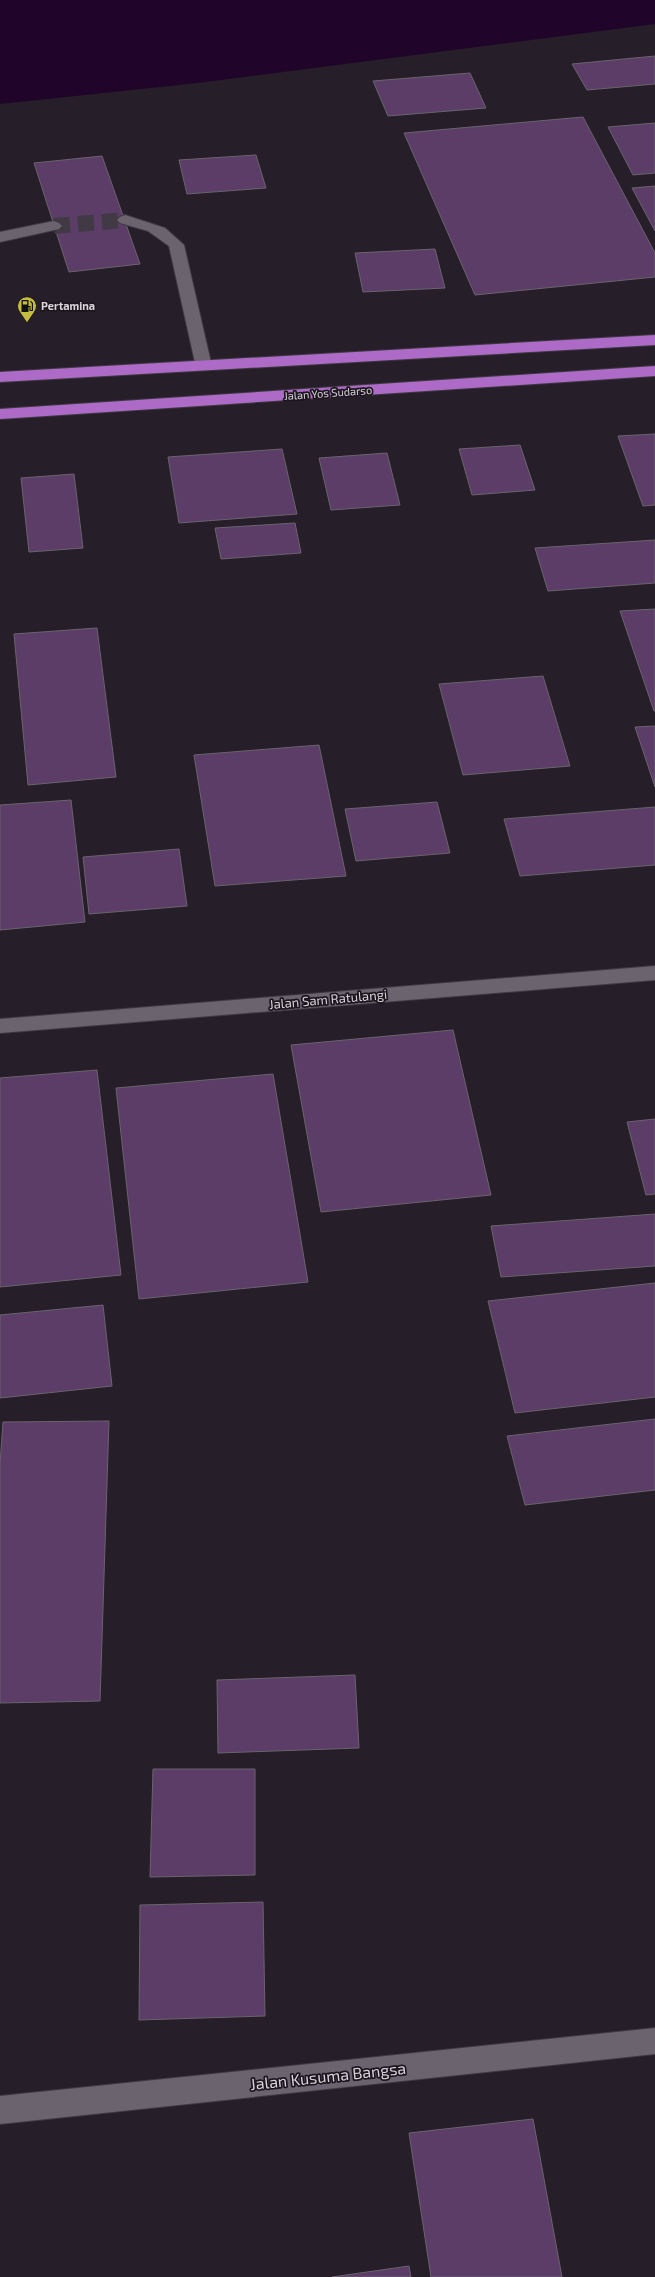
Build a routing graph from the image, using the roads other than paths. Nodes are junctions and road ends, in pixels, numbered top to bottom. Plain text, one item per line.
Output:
1 (125, 220) tunnel mouth
2 (54, 226) tunnel mouth
3 (0, 237) edge
4 (655, 340) edge
5 (204, 367) junction
6 (655, 371) edge
7 (0, 377) edge
8 (0, 414) edge
9 (655, 973) edge
10 (0, 1026) edge
11 (655, 2041) edge
12 (0, 2110) edge

1 - 5 street
2 - 3 street
4 - 5 highway
5 - 7 highway
6 - 8 highway, Jalan Yos Sudarso
9 - 10 street, Jalan Sam Ratulangi
11 - 12 street, Jalan Kusuma Bangsa

